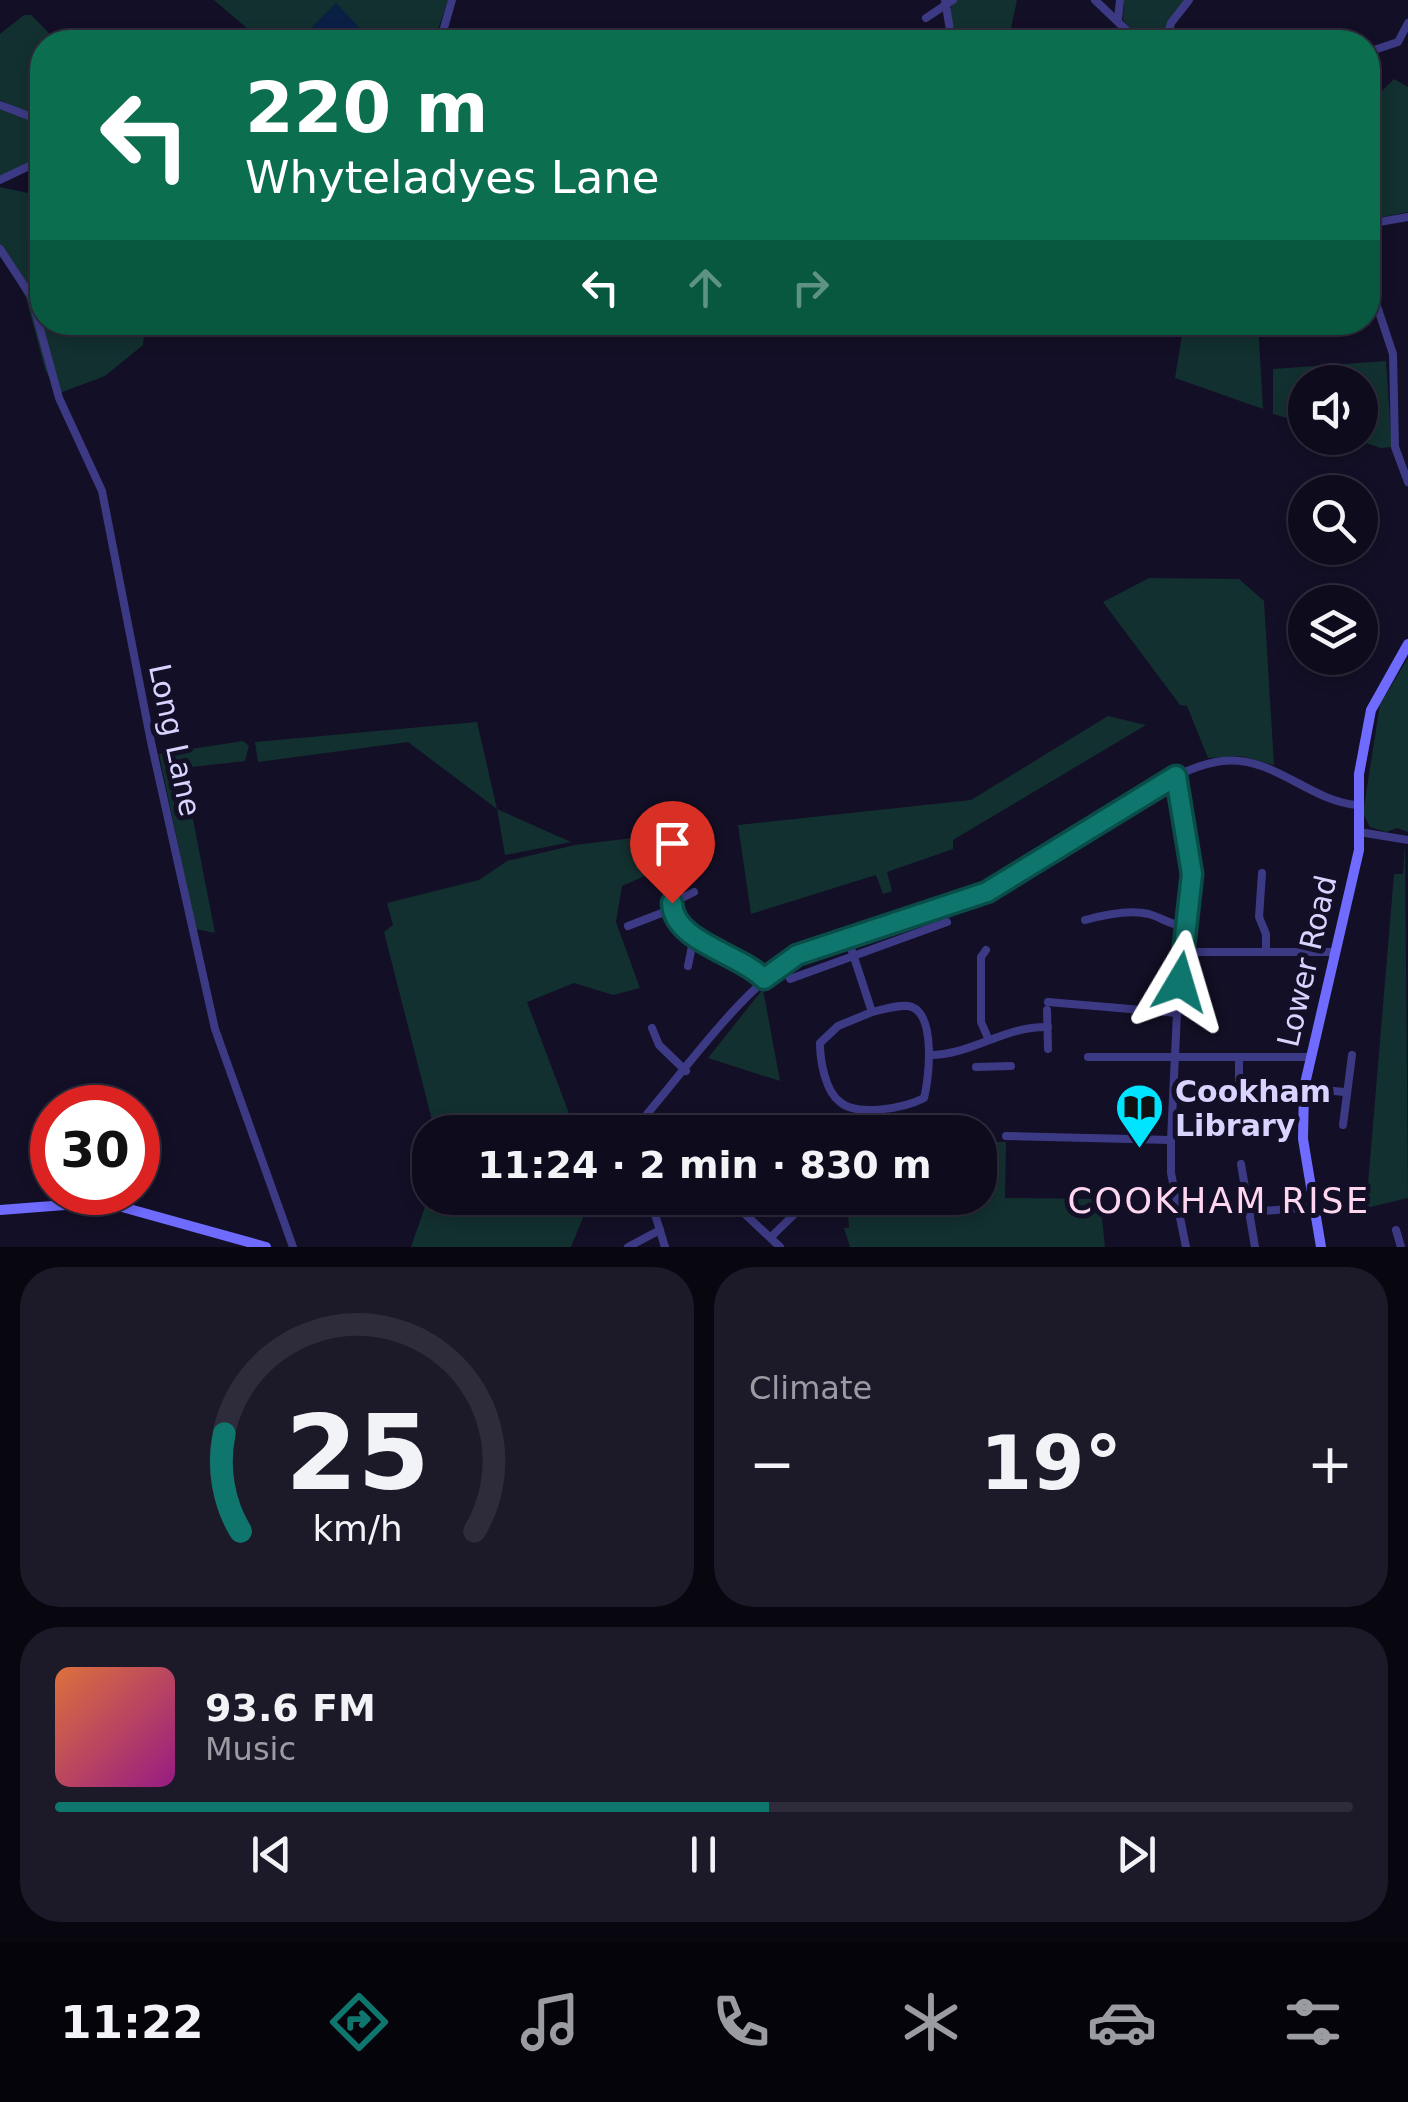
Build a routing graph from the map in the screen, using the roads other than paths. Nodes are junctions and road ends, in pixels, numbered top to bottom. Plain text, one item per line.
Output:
1 (452, 0) edge
2 (1095, 0) edge
3 (1120, 0) edge
4 (1189, 0) edge
5 (948, 2) edge
6 (926, 18) dead end
7 (1118, 19) junction
8 (1408, 24) edge
9 (443, 30) edge
10 (951, 30) edge
11 (1128, 30) edge
12 (1170, 30) edge
13 (1398, 42) junction
14 (1380, 48) edge
15 (1408, 52) edge
16 (0, 105) edge
17 (30, 116) edge
18 (30, 166) edge
19 (0, 180) edge
20 (1408, 218) edge
21 (1380, 222) edge
22 (0, 249) edge
23 (30, 294) edge
24 (1380, 315) edge
25 (42, 335) edge
26 (1408, 482) edge
27 (1408, 644) edge
28 (1176, 776) junction
29 (1357, 805) junction
30 (1359, 832) junction
31 (1408, 840) edge
32 (1262, 872) dead end
33 (694, 892) dead end
34 (672, 908) junction
35 (1084, 920) dead end
36 (948, 922) dead end
37 (628, 926) dead end
38 (1186, 927) junction
39 (694, 936) junction
40 (848, 936) junction
41 (986, 950) dead end
42 (1182, 952) junction
43 (1266, 952) junction
44 (1333, 952) junction
45 (853, 956) junction
46 (688, 966) dead end
47 (790, 978) dead end
48 (764, 979) junction
49 (872, 1012) junction
50 (1176, 1013) junction
51 (1048, 1027) junction
52 (652, 1028) dead end
53 (988, 1038) junction
54 (977, 1048) junction
55 (1048, 1049) dead end
56 (1352, 1055) dead end
57 (929, 1056) junction
58 (1088, 1057) dead end
59 (1310, 1057) junction
60 (1174, 1058) junction
61 (1239, 1059) junction
62 (1011, 1066) dead end
63 (686, 1070) junction
64 (1304, 1088) junction
65 (1344, 1092) junction
66 (1239, 1096) junction
67 (1219, 1097) dead end
68 (1255, 1097) dead end
69 (646, 1115) edge
70 (1343, 1125) dead end
71 (1006, 1136) dead end
72 (1171, 1140) junction
73 (1243, 1166) dead end
74 (1313, 1207) junction
75 (0, 1210) edge
76 (1250, 1212) junction
77 (655, 1215) edge
78 (794, 1215) edge
79 (749, 1216) edge
80 (660, 1230) junction
81 (1396, 1230) dead end
82 (771, 1237) junction
83 (266, 1247) edge
84 (292, 1247) edge
85 (628, 1247) edge
86 (665, 1247) edge
87 (780, 1247) edge
88 (1186, 1247) edge
89 (1254, 1247) edge
90 (1321, 1247) edge
91 (1401, 1247) edge

1 - 9 street
2 - 7 street
3 - 7 street
4 - 12 street
5 - 6 street
5 - 10 street
7 - 11 street
8 - 13 street
13 - 14 street
13 - 15 street
16 - 17 street
18 - 19 street
20 - 21 street
22 - 23 street, Long Lane
24 - 26 street
25 - 84 street, Long Lane
27 - 29 street, Lower Road
28 - 29 street
28 - 38 street
28 - 40 street
29 - 30 street, Lower Road
30 - 31 street
30 - 44 street, Lower Road
32 - 43 street
33 - 34 street
34 - 37 street
34 - 39 street
35 - 38 street
36 - 45 street
38 - 42 street
39 - 46 street
39 - 48 street
40 - 45 street
40 - 48 street
41 - 53 street
42 - 43 street
42 - 50 street
43 - 44 street
44 - 59 street, Lower Road
45 - 47 street
45 - 49 street
48 - 63 street
49 - 57 street
49 - 57 street
50 - 51 street
50 - 60 street
51 - 53 street
51 - 55 street
52 - 63 street
53 - 54 street
54 - 57 street
54 - 62 street
56 - 65 street
58 - 60 street
59 - 61 street
59 - 64 street, Lower Road
60 - 61 street
60 - 72 street
61 - 66 street
63 - 69 street
64 - 65 street
64 - 74 street, Lower Road
65 - 70 street
66 - 67 street
66 - 68 street
71 - 72 street
72 - 88 street
73 - 76 street
74 - 76 street
74 - 90 street, Lower Road
75 - 83 street
76 - 89 street
77 - 80 street
78 - 82 street
79 - 82 street
80 - 85 street
80 - 86 street
81 - 91 street
82 - 87 street

